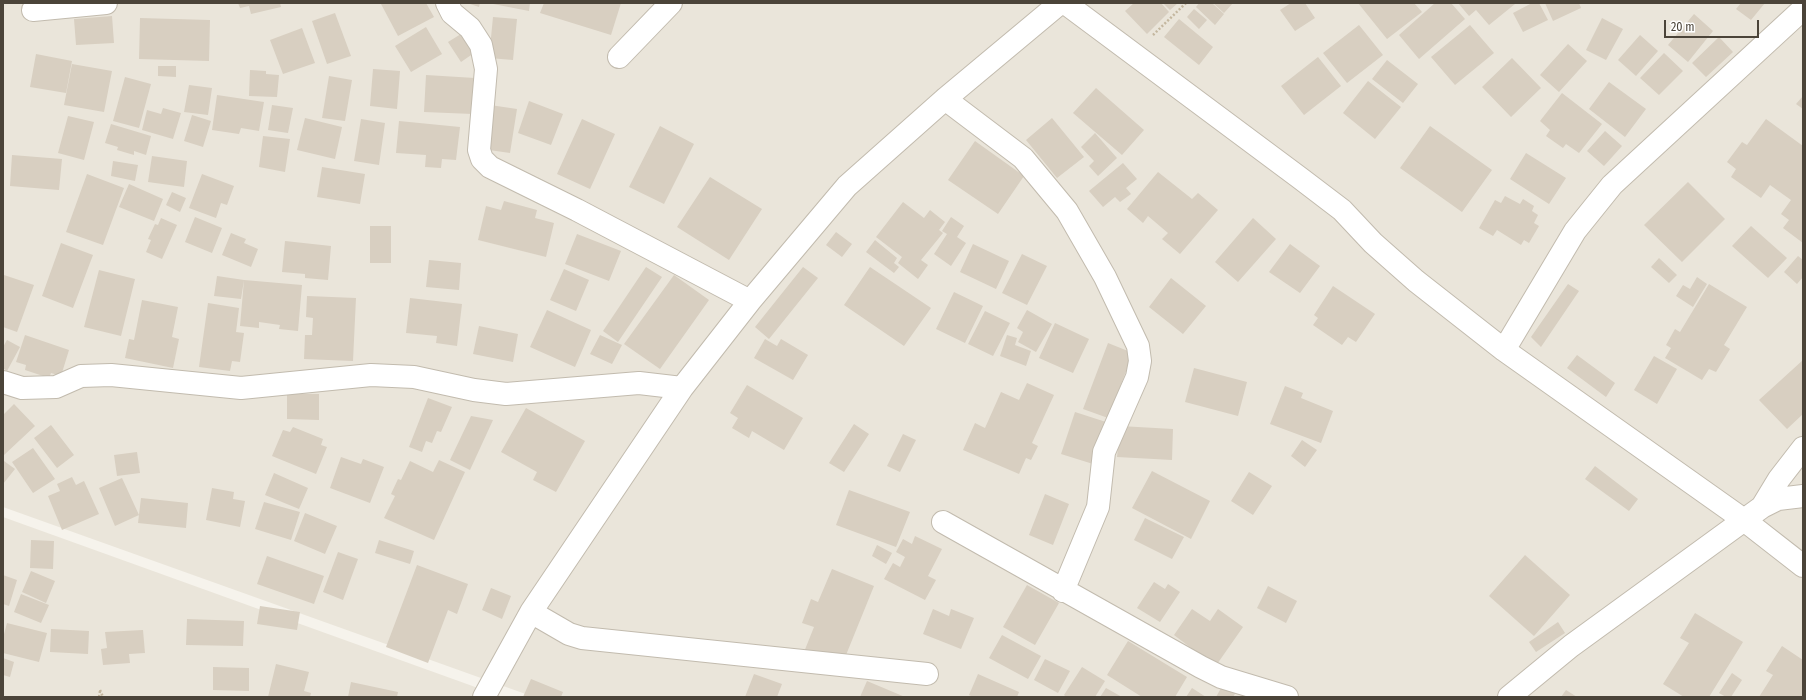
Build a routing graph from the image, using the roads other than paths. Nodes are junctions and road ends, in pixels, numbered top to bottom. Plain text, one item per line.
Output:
1 (106, 3) edge
2 (447, 3) edge
3 (671, 3) edge
4 (1060, 3) edge
5 (1065, 3) edge
6 (1803, 9) edge
7 (33, 10) dead end
8 (618, 57) dead end
9 (945, 99) junction
10 (750, 301) junction
11 (1504, 350) junction
12 (3, 382) edge
13 (682, 388) junction
14 (1803, 448) edge
15 (1803, 496) edge
16 (1762, 507) junction
17 (1744, 520) junction
18 (943, 522) dead end
19 (1803, 566) edge
20 (1063, 591) junction
21 (531, 612) junction
22 (927, 674) dead end
23 (484, 697) edge
24 (1287, 697) edge
25 (1509, 697) edge

1 - 7 street
2 - 10 street
3 - 8 street
4 - 9 street
5 - 11 street
6 - 11 street
9 - 10 street
9 - 20 street
10 - 13 street
11 - 17 street
12 - 13 street
13 - 21 street
14 - 16 street
15 - 16 street
16 - 17 street
17 - 19 street
17 - 25 street
18 - 20 street
20 - 24 street
21 - 22 street
21 - 23 street

